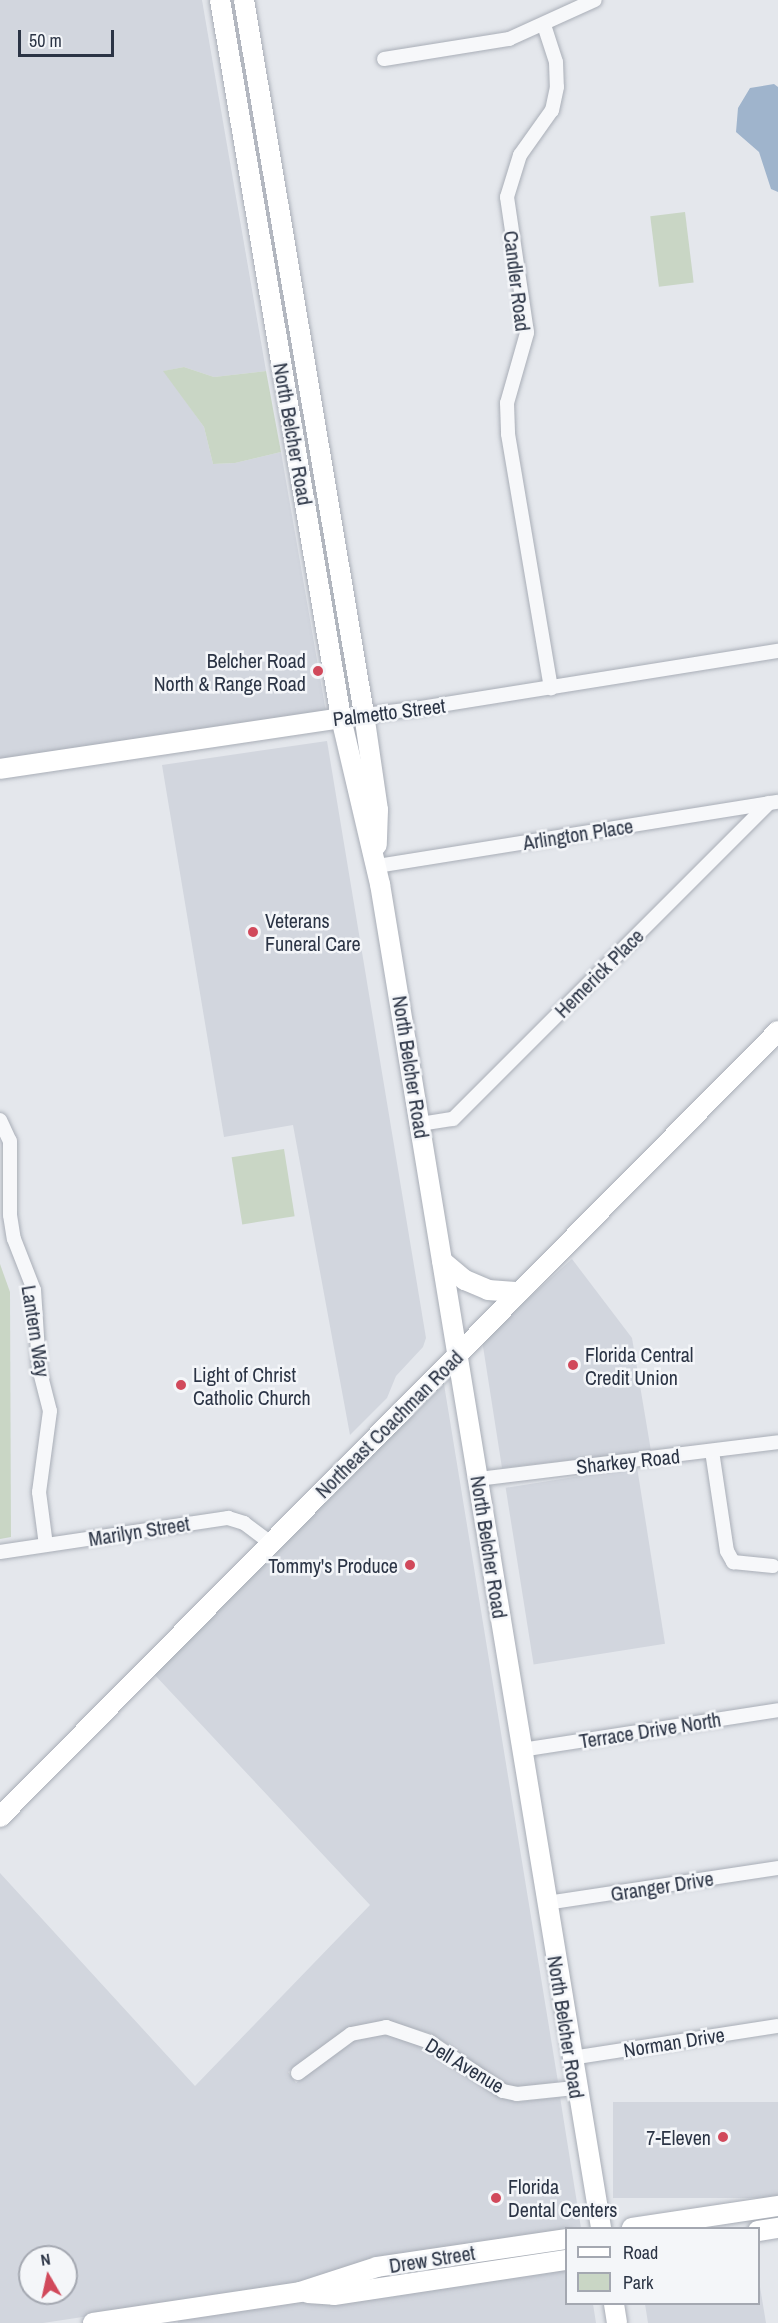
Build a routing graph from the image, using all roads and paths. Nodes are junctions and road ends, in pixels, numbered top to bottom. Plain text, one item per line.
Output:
1 (220, 0) edge
2 (244, 0) edge
3 (595, 0) edge
4 (544, 25) junction
5 (384, 59) dead end
6 (778, 651) edge
7 (551, 688) junction
8 (364, 714) junction
9 (341, 718) junction
10 (0, 769) edge
11 (773, 802) edge
12 (377, 866) junction
13 (778, 1031) edge
14 (0, 1120) edge
15 (420, 1124) junction
16 (442, 1261) junction
17 (519, 1292) junction
18 (458, 1354) junction
19 (778, 1442) edge
20 (712, 1451) junction
21 (478, 1479) junction
22 (272, 1543) junction
23 (46, 1545) junction
24 (0, 1552) edge
25 (773, 1566) dead end
26 (778, 1710) edge
27 (521, 1750) junction
28 (0, 1817) edge
29 (778, 1868) edge
30 (546, 1904) junction
31 (778, 2026) edge
32 (571, 2058) junction
33 (298, 2073) dead end
34 (575, 2088) junction
35 (778, 2206) edge
36 (601, 2227) edge
37 (645, 2227) edge
38 (778, 2228) edge
39 (760, 2231) edge
40 (565, 2239) edge
41 (565, 2260) edge
42 (300, 2292) junction
43 (614, 2305) edge
44 (170, 2317) edge
45 (93, 2323) edge
46 (617, 2323) edge

1 - 9 main road, North Belcher Road
2 - 8 main road, North Belcher Road
3 - 4 street
4 - 5 street
4 - 7 street, Candler Road
6 - 7 street, Palmetto Street
7 - 8 street, Palmetto Street
8 - 9 street, Palmetto Street
8 - 12 main road, North Belcher Road
9 - 10 main road, Palmetto Street
9 - 12 main road, North Belcher Road
11 - 12 street, Arlington Place
11 - 15 street, Hemerick Place
12 - 15 main road, North Belcher Road
13 - 17 main road, Northeast Coachman Road
14 - 23 street, Lantern Way
15 - 16 main road, North Belcher Road
16 - 17 main road
16 - 18 main road, North Belcher Road
17 - 18 main road, Northeast Coachman Road
18 - 21 main road, North Belcher Road
18 - 22 main road, Northeast Coachman Road
19 - 20 street, Sharkey Road
20 - 21 street, Sharkey Road
20 - 25 street
21 - 27 main road, North Belcher Road
22 - 23 street, Marilyn Street
22 - 28 main road, Northeast Coachman Road
23 - 24 street, Marilyn Street
26 - 27 street, Terrace Drive North
27 - 30 main road, North Belcher Road
29 - 30 street, Granger Drive
30 - 32 main road, North Belcher Road
31 - 32 street, Norman Drive
32 - 34 main road, North Belcher Road
33 - 34 street, Dell Avenue
34 - 36 main road, North Belcher Road
35 - 37 main road
38 - 39 main road
40 - 42 main road, Drew Street
41 - 42 main road, Drew Street
42 - 44 main road, Drew Street
43 - 46 main road
44 - 45 main road, Drew Street

